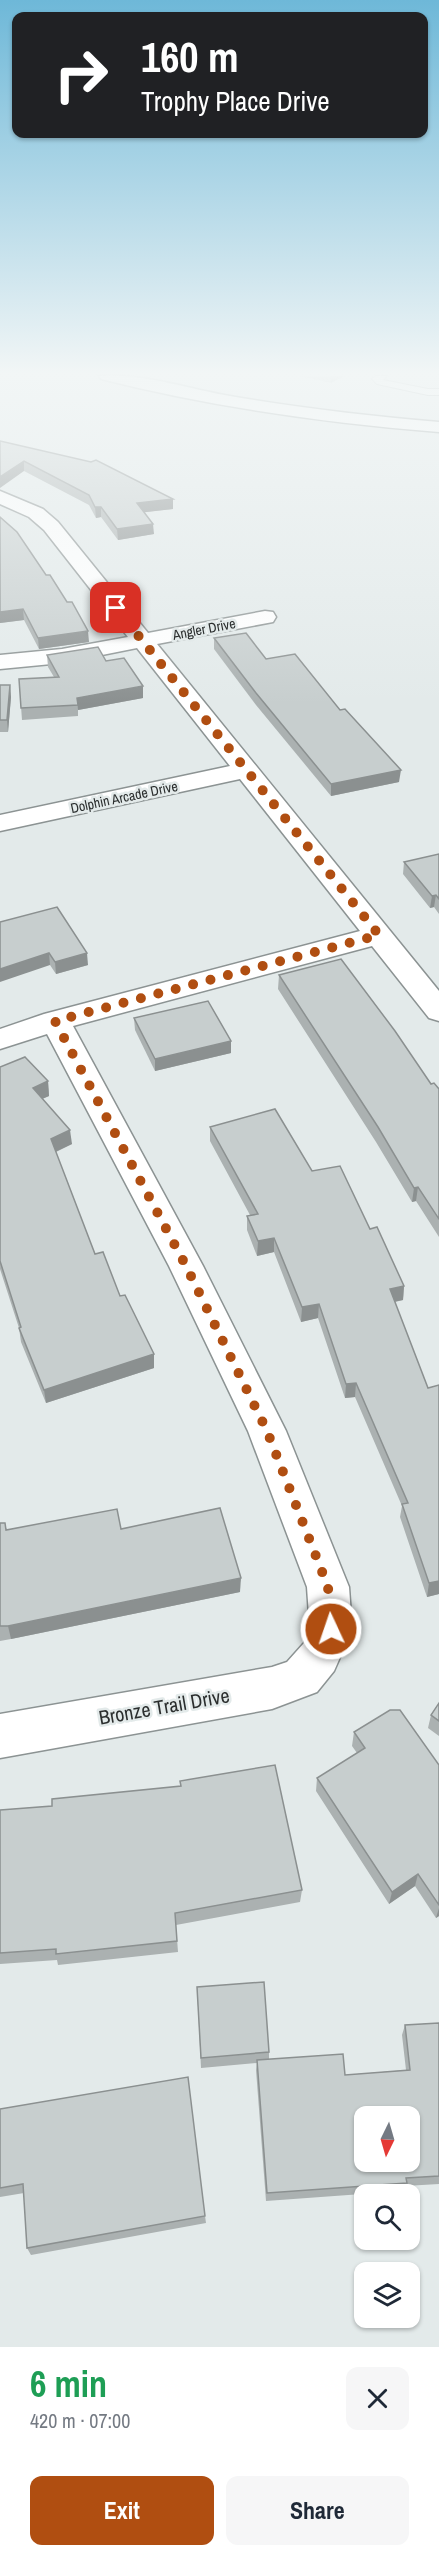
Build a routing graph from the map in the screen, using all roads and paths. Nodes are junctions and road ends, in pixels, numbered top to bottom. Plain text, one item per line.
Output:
1 (0, 496) edge
2 (265, 617) dead end
3 (143, 640) junction
4 (0, 662) edge
5 (247, 770) junction
6 (0, 823) edge
7 (379, 935) junction
8 (439, 1011) edge
9 (55, 1021) junction
10 (0, 1039) edge
11 (0, 1736) edge

1 - 3 street
2 - 3 street, Angler Drive
3 - 4 street, Angler Drive
3 - 5 street
5 - 6 street, Dolphin Arcade Drive
5 - 7 street
7 - 8 street
7 - 9 street
9 - 10 street
9 - 11 street, Bronze Trail Drive

